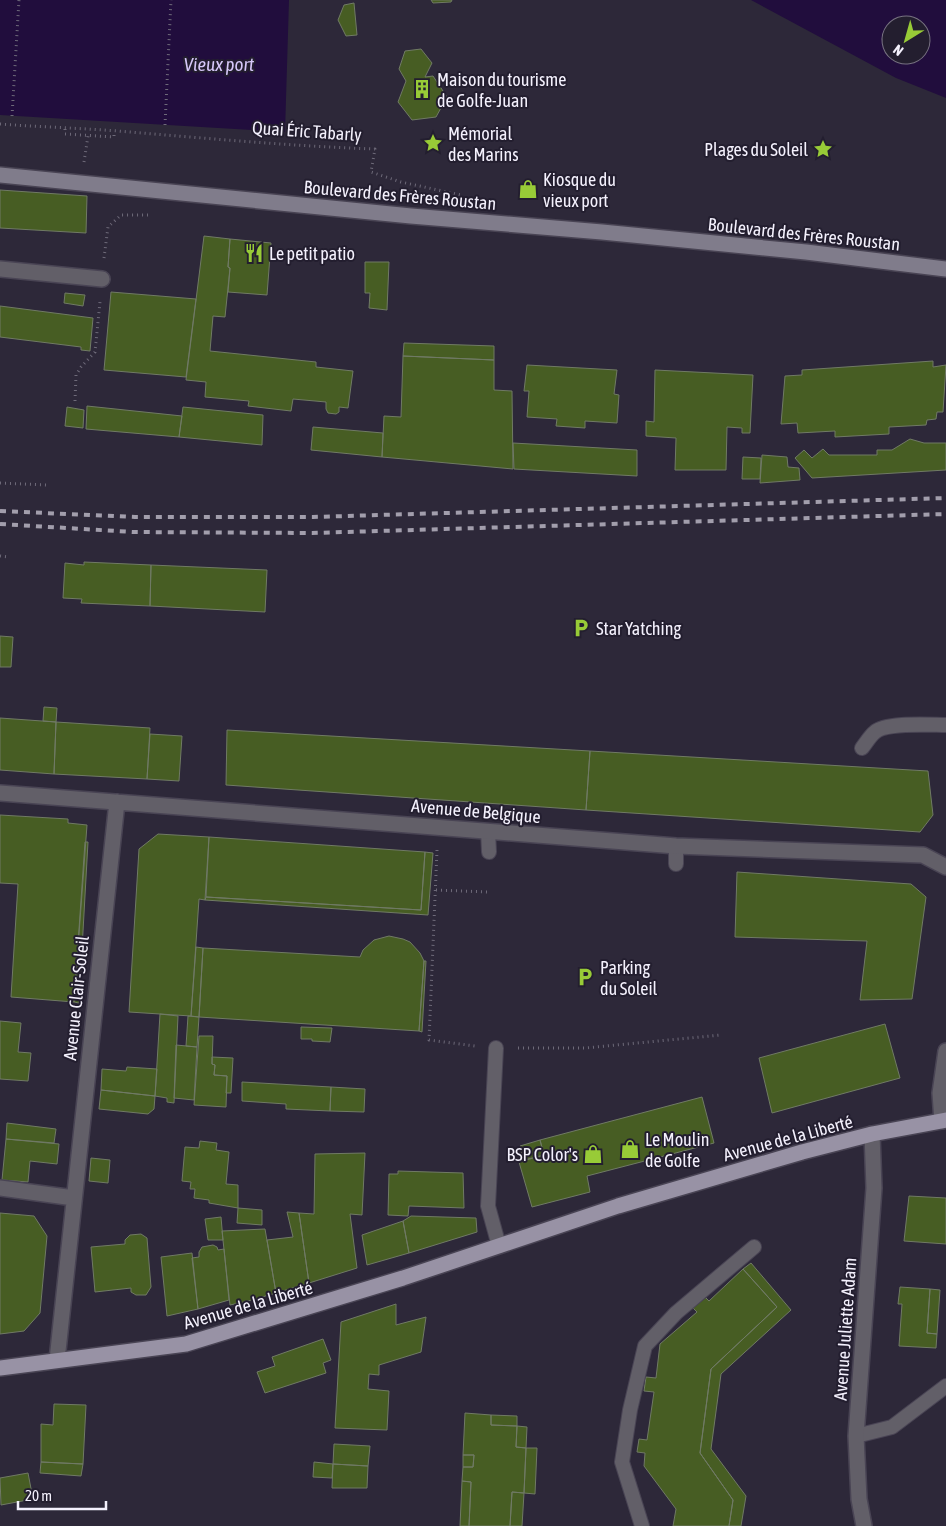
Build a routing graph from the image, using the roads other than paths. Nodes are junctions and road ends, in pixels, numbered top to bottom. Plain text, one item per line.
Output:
1 (0, 176) edge
2 (0, 269) edge
3 (946, 269) edge
4 (102, 279) dead end
5 (946, 725) edge
6 (862, 748) dead end
7 (0, 793) edge
8 (116, 802) junction
9 (488, 831) junction
10 (676, 846) junction
11 (489, 852) dead end
12 (676, 864) dead end
13 (946, 867) edge
14 (496, 1048) road end
15 (946, 1051) edge
16 (944, 1120) edge
17 (872, 1134) junction
18 (0, 1188) edge
19 (74, 1198) junction
20 (499, 1246) junction
21 (754, 1247) dead end
22 (57, 1360) junction
23 (0, 1368) edge
24 (946, 1386) edge
25 (856, 1436) junction
26 (861, 1524) edge
27 (642, 1526) edge

1 - 3 main road, Boulevard des Frères Roustan
2 - 4 street
5 - 6 lane
7 - 8 street, Avenue de Belgique
8 - 9 street, Avenue de Belgique
8 - 19 street, Avenue Clair-Soleil
9 - 10 street, Avenue de Belgique
9 - 11 lane
10 - 12 lane
10 - 13 street, Avenue de Belgique
14 - 20 lane
15 - 16 street
16 - 17 main road, Avenue de la Liberté
17 - 20 main road, Avenue de la Liberté
17 - 25 street, Avenue Juliette Adam
18 - 19 street
19 - 22 street, Avenue Clair-Soleil
20 - 22 main road, Avenue de la Liberté
21 - 27 lane
22 - 23 main road, Avenue de la Liberté
24 - 25 lane
25 - 26 street, Avenue Juliette Adam

